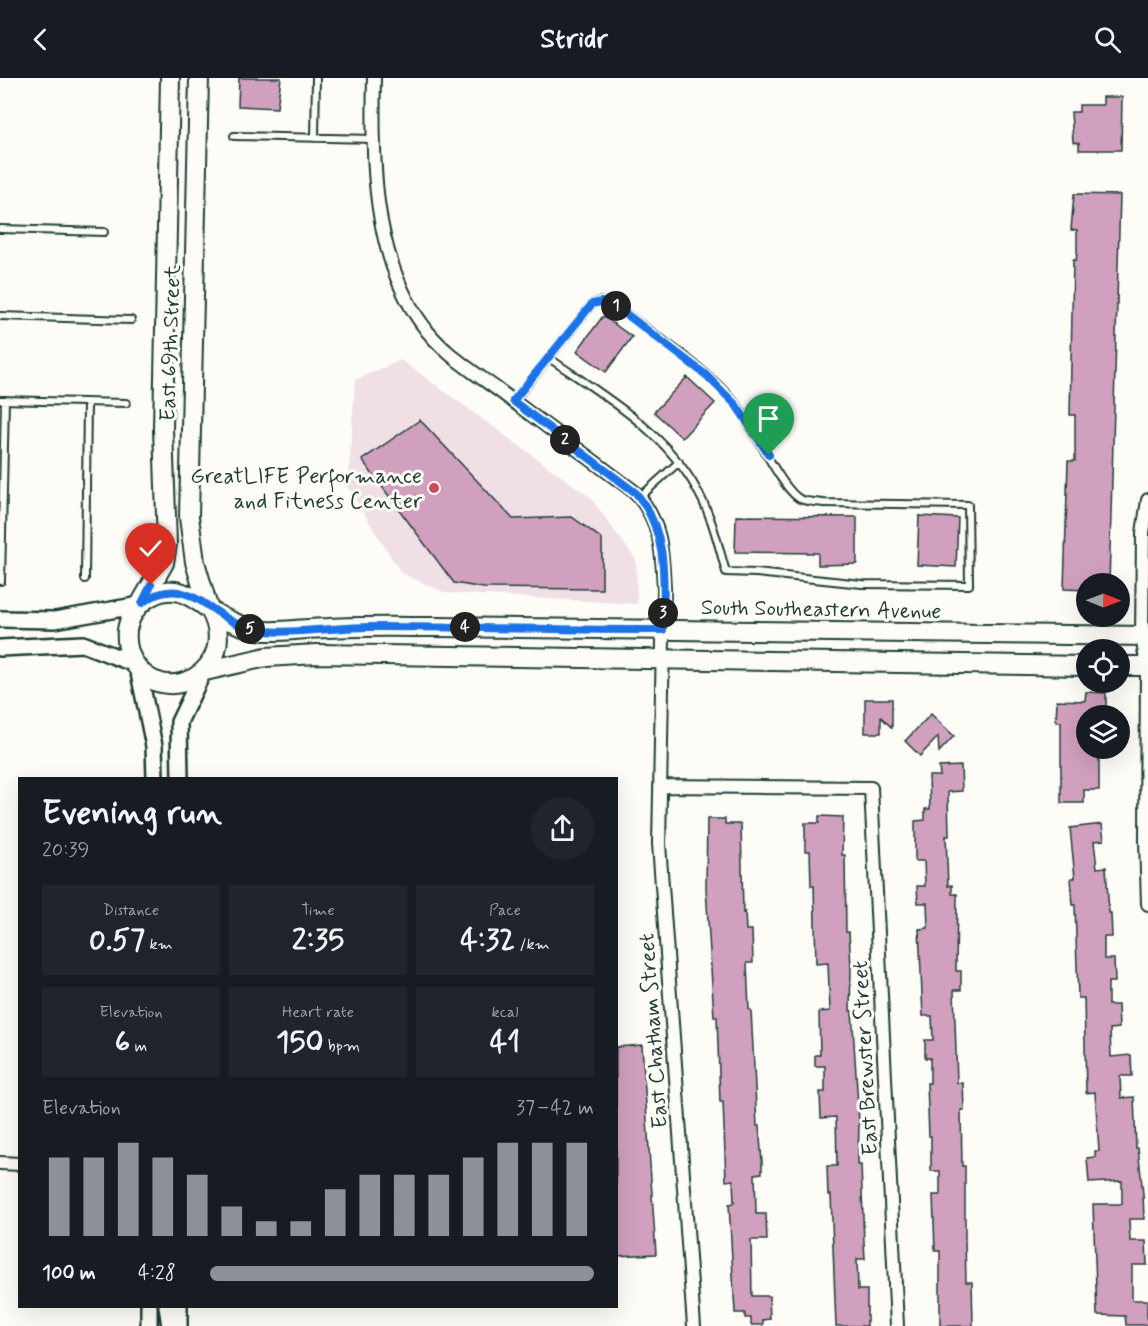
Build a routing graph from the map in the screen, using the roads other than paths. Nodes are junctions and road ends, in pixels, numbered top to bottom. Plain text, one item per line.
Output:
1 (170, 78) edge
2 (199, 78) edge
3 (316, 78) edge
4 (374, 78) edge
5 (234, 136) dead end
6 (315, 138) junction
7 (375, 139) junction
8 (0, 229) edge
9 (104, 232) dead end
10 (0, 316) edge
11 (131, 320) dead end
12 (549, 358) junction
13 (3, 400) edge
14 (513, 401) junction
15 (87, 402) junction
16 (126, 403) dead end
17 (680, 462) junction
18 (640, 497) junction
19 (1148, 500) edge
20 (85, 579) dead end
21 (0, 581) edge
22 (141, 604) junction
23 (209, 608) junction
24 (0, 619) edge
25 (663, 630) junction
26 (1145, 636) edge
27 (0, 648) edge
28 (662, 660) junction
29 (136, 666) junction
30 (1076, 666) edge
31 (1130, 666) edge
32 (1148, 666) edge
33 (203, 672) junction
34 (155, 777) edge
35 (180, 777) edge
36 (660, 786) junction
37 (1147, 801) edge
38 (1148, 904) edge
39 (0, 1164) edge
40 (18, 1164) edge
41 (149, 1308) edge
42 (167, 1308) edge
43 (179, 1308) edge
44 (149, 1326) edge
45 (170, 1326) edge
46 (179, 1326) edge
47 (694, 1326) edge
48 (897, 1326) edge

1 - 22 main road, East 69th Street
2 - 23 main road, East 69th Street
3 - 6 lane
4 - 7 street
5 - 6 lane
6 - 7 lane
7 - 14 street
8 - 9 lane
10 - 11 lane
12 - 14 lane
12 - 17 lane
12 - 17 lane
13 - 15 lane
13 - 21 lane
14 - 18 street
15 - 16 lane
15 - 20 lane
17 - 18 lane
18 - 25 street, East Chatham Street
19 - 26 street
22 - 23 main road
22 - 24 street
22 - 29 main road
23 - 25 main road, South Southeastern Avenue
23 - 33 main road
25 - 26 main road, South Southeastern Avenue
25 - 28 street, East Chatham Street
26 - 32 street
27 - 29 street
28 - 30 main road
28 - 33 main road
28 - 36 street, East Chatham Street
29 - 33 main road
29 - 34 street
31 - 32 main road
32 - 37 street
33 - 35 street
36 - 47 street, East Chatham Street
36 - 48 street, East Brewster Street
37 - 38 street
39 - 40 street
41 - 44 street
42 - 45 street
43 - 46 street

